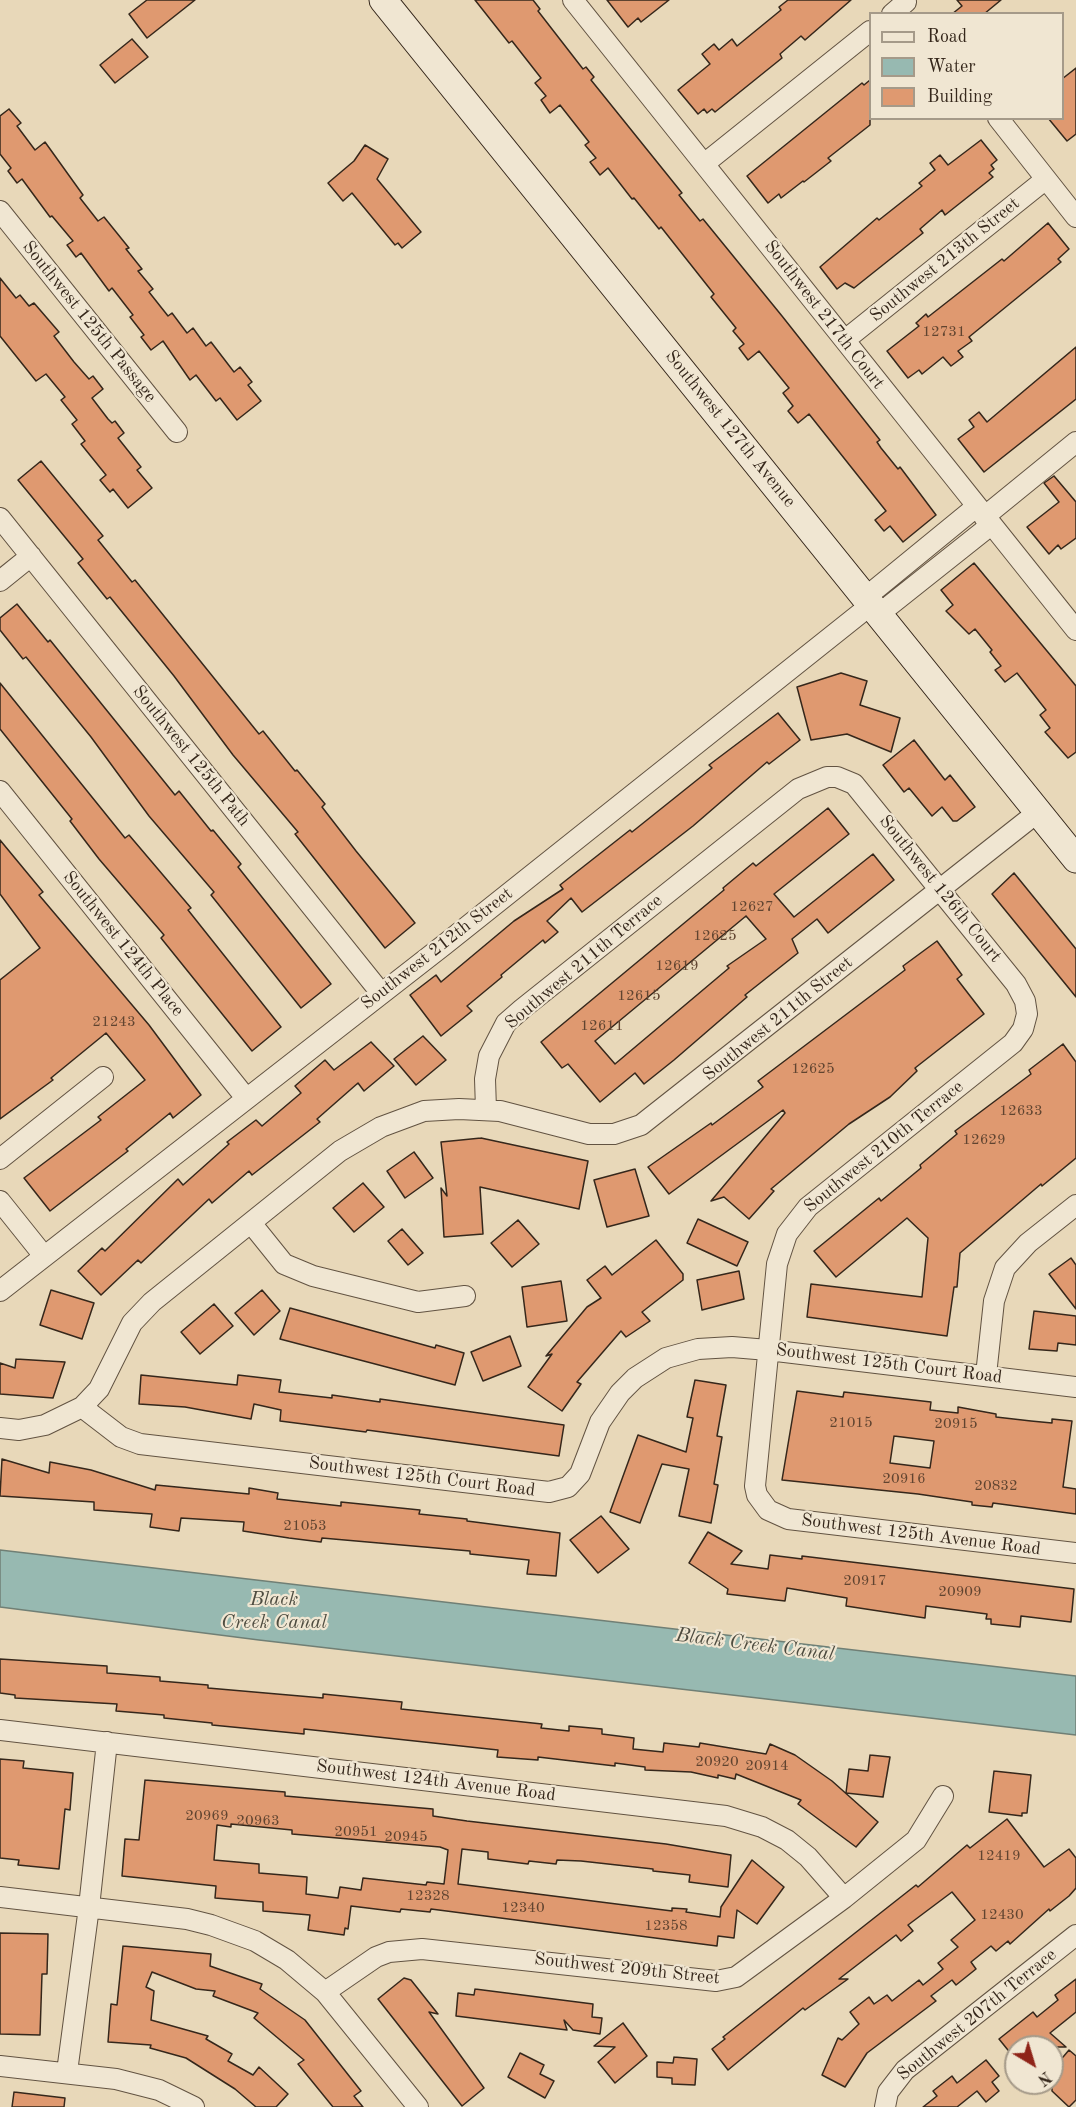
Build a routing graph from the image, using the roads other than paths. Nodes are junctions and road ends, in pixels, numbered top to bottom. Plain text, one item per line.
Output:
1 (383, 0) edge
2 (573, 0) edge
3 (869, 32) edge
4 (1000, 120) edge
5 (704, 164) junction
6 (1046, 179) junction
7 (0, 211) edge
8 (1076, 217) edge
9 (845, 340) junction
10 (177, 432) dead end
11 (1076, 442) edge
12 (984, 516) junction
13 (0, 518) edge
14 (31, 556) junction
15 (0, 581) edge
16 (872, 605) junction
17 (1076, 630) edge
18 (837, 777) joint
19 (0, 791) edge
20 (1038, 812) junction
21 (1076, 859) edge
22 (941, 888) junction
23 (381, 993) junction
24 (1027, 1014) joint
25 (103, 1077) dead end
26 (246, 1098) junction
27 (486, 1109) junction
28 (0, 1159) edge
29 (0, 1201) edge
30 (1076, 1205) edge
31 (250, 1223) junction
32 (44, 1256) junction
33 (0, 1291) edge
34 (465, 1296) dead end
35 (768, 1350) junction
36 (986, 1375) junction
37 (1076, 1387) edge
38 (82, 1407) junction
39 (0, 1428) edge
40 (768, 1510) joint
41 (1076, 1553) edge
42 (0, 1730) edge
43 (107, 1742) junction
44 (943, 1796) dead end
45 (0, 1897) edge
46 (844, 1898) junction
47 (90, 1907) junction
48 (1076, 1935) edge
49 (325, 1992) junction
50 (0, 2066) edge
51 (67, 2072) junction
52 (884, 2104) edge
53 (194, 2107) edge
54 (418, 2107) edge

1 - 16 street, Southwest 127th Avenue
2 - 5 street, Southwest 217th Court
3 - 5 street
4 - 6 street
5 - 9 street, Southwest 217th Court
6 - 8 street
6 - 9 street, Southwest 213th Street
7 - 10 street, Southwest 125th Passage
9 - 12 street, Southwest 217th Court
11 - 12 street, Southwest 212th Street
12 - 16 street, Southwest 212th Street
12 - 17 street, Southwest 217th Court
13 - 14 street, Southwest 125th Path
14 - 15 street
14 - 23 street, Southwest 125th Path
16 - 20 street, Southwest 127th Avenue
16 - 23 street, Southwest 212th Street
18 - 22 street, Southwest 126th Court
18 - 27 street, Southwest 211th Terrace
19 - 26 street, Southwest 124th Place
20 - 21 street, Southwest 127th Avenue
20 - 22 street, Southwest 211th Street
22 - 24 street, Southwest 126th Court
22 - 27 street, Southwest 211th Street
23 - 26 street, Southwest 212th Street
24 - 35 street, Southwest 210th Terrace
25 - 28 street
26 - 32 street, Southwest 212th Street
27 - 31 street
29 - 32 street
30 - 36 street
31 - 34 street
31 - 38 street
32 - 33 street, Southwest 212th Street
35 - 36 street, Southwest 125th Court Road
35 - 38 street, Southwest 125th Court Road
35 - 40 street, Southwest 210th Terrace
36 - 37 street, Southwest 125th Court Road
38 - 39 street
40 - 41 street, Southwest 125th Avenue Road
42 - 43 street, Southwest 124th Avenue Road
43 - 46 street, Southwest 124th Avenue Road
43 - 47 street
44 - 46 street, Southwest 209th Street
45 - 47 street
46 - 49 street, Southwest 209th Street
47 - 49 street
47 - 51 street
48 - 52 street, Southwest 207th Terrace
49 - 54 street
50 - 51 street
51 - 53 street

